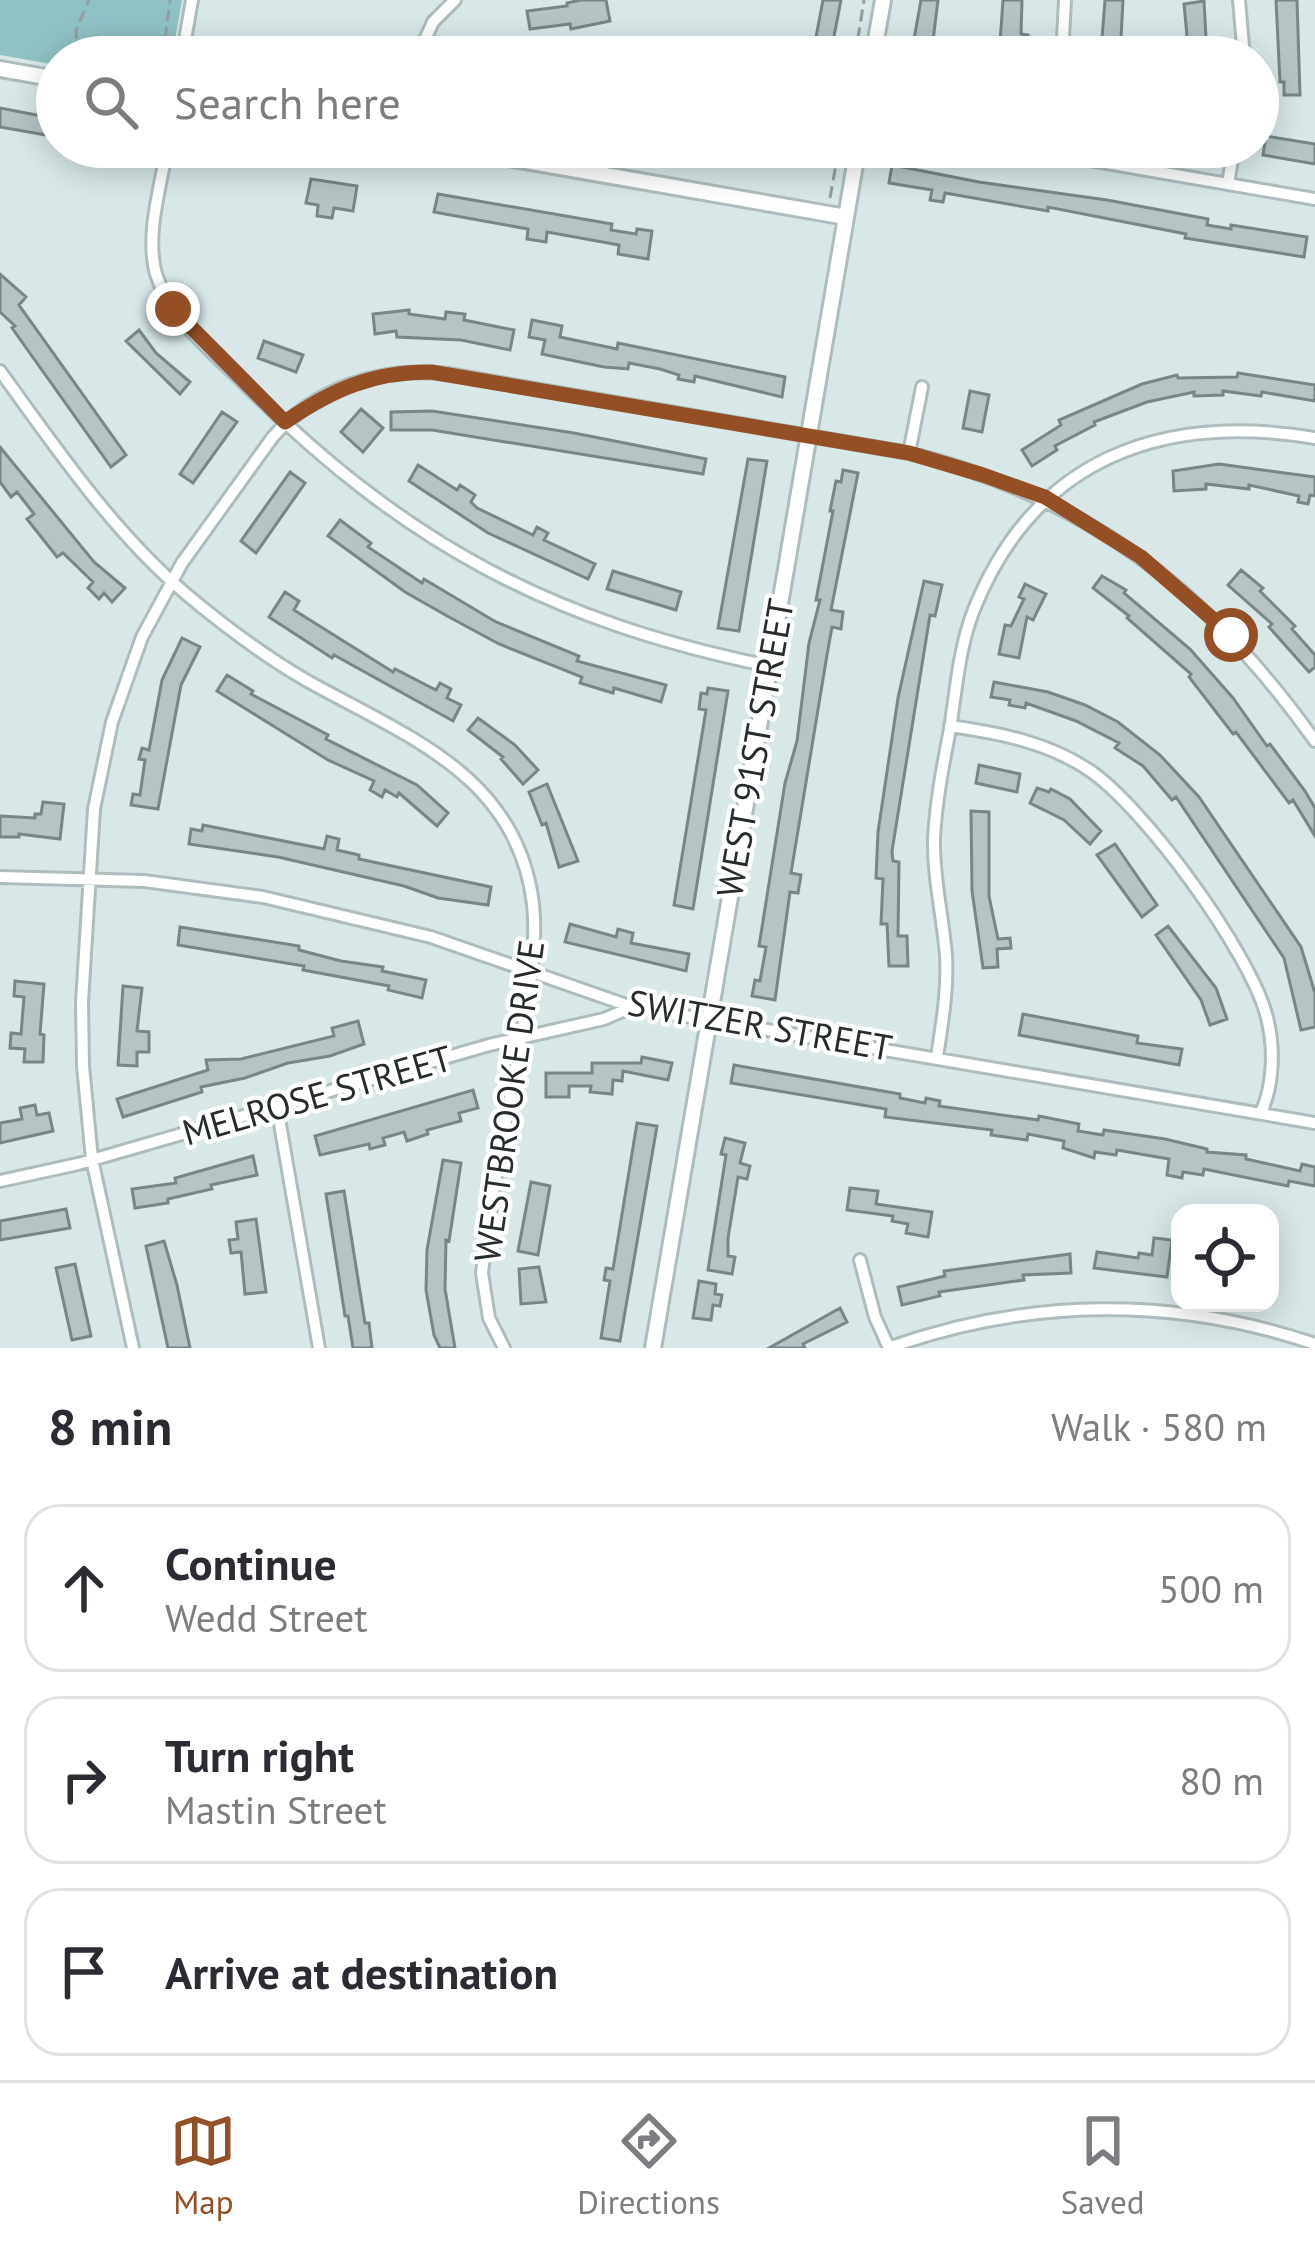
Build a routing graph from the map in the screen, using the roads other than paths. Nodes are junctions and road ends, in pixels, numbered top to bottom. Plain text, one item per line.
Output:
1 (192, 0) edge
2 (454, 0) edge
3 (883, 0) edge
4 (1065, 0) edge
5 (1239, 0) edge
6 (186, 36) edge
7 (427, 36) edge
8 (877, 36) edge
9 (1063, 36) edge
10 (1242, 36) edge
11 (0, 69) edge
12 (36, 75) edge
13 (164, 168) edge
14 (565, 168) edge
15 (853, 168) edge
16 (1142, 168) edge
17 (1231, 168) edge
18 (1228, 184) junction
19 (1315, 199) edge
20 (845, 217) junction
21 (0, 371) edge
22 (922, 387) dead end
23 (285, 422) junction
24 (808, 437) junction
25 (1315, 438) edge
26 (909, 453) junction
27 (1045, 497) junction
28 (172, 580) junction
29 (769, 666) junction
30 (950, 726) junction
31 (1315, 741) edge
32 (0, 877) edge
33 (89, 878) junction
34 (532, 971) junction
35 (632, 1007) junction
36 (710, 1018) junction
37 (520, 1037) junction
38 (937, 1057) junction
39 (277, 1107) junction
40 (1261, 1113) junction
41 (1315, 1123) edge
42 (92, 1160) junction
43 (0, 1180) edge
44 (860, 1261) dead end
45 (1268, 1330) junction
46 (1315, 1344) edge
47 (134, 1348) edge
48 (319, 1348) edge
49 (504, 1348) edge
50 (653, 1348) edge
51 (888, 1348) edge
52 (1263, 1348) edge

1 - 6 street
2 - 7 street
3 - 8 street
4 - 9 street
5 - 10 street
11 - 12 street
13 - 23 street
14 - 20 street
15 - 20 street, WEST 91ST STREET
16 - 18 street
17 - 18 street
18 - 19 street
20 - 24 street, WEST 91ST STREET
21 - 28 street, WESTBROOKE DRIVE
22 - 26 street
23 - 24 street
23 - 28 street
23 - 29 street
24 - 26 street
24 - 29 street, WEST 91ST STREET
25 - 27 street
26 - 27 street
27 - 30 street
27 - 31 street
28 - 33 street
28 - 34 street, WESTBROOKE DRIVE
29 - 36 street, WEST 91ST STREET
30 - 38 street
30 - 40 street
32 - 33 street, SWITZER STREET
33 - 34 street, SWITZER STREET
33 - 42 street
34 - 35 street, SWITZER STREET
34 - 37 street, WESTBROOKE DRIVE
35 - 36 street, SWITZER STREET
35 - 37 street, MELROSE STREET
36 - 38 street, SWITZER STREET
36 - 50 street, WEST 91ST STREET
37 - 39 street, MELROSE STREET
37 - 49 street, WESTBROOKE DRIVE
38 - 40 street, SWITZER STREET
39 - 42 street, MELROSE STREET
39 - 48 street
40 - 41 street, SWITZER STREET
42 - 43 street, MELROSE STREET
42 - 47 street
44 - 51 street
45 - 46 street
45 - 51 street
45 - 52 street

